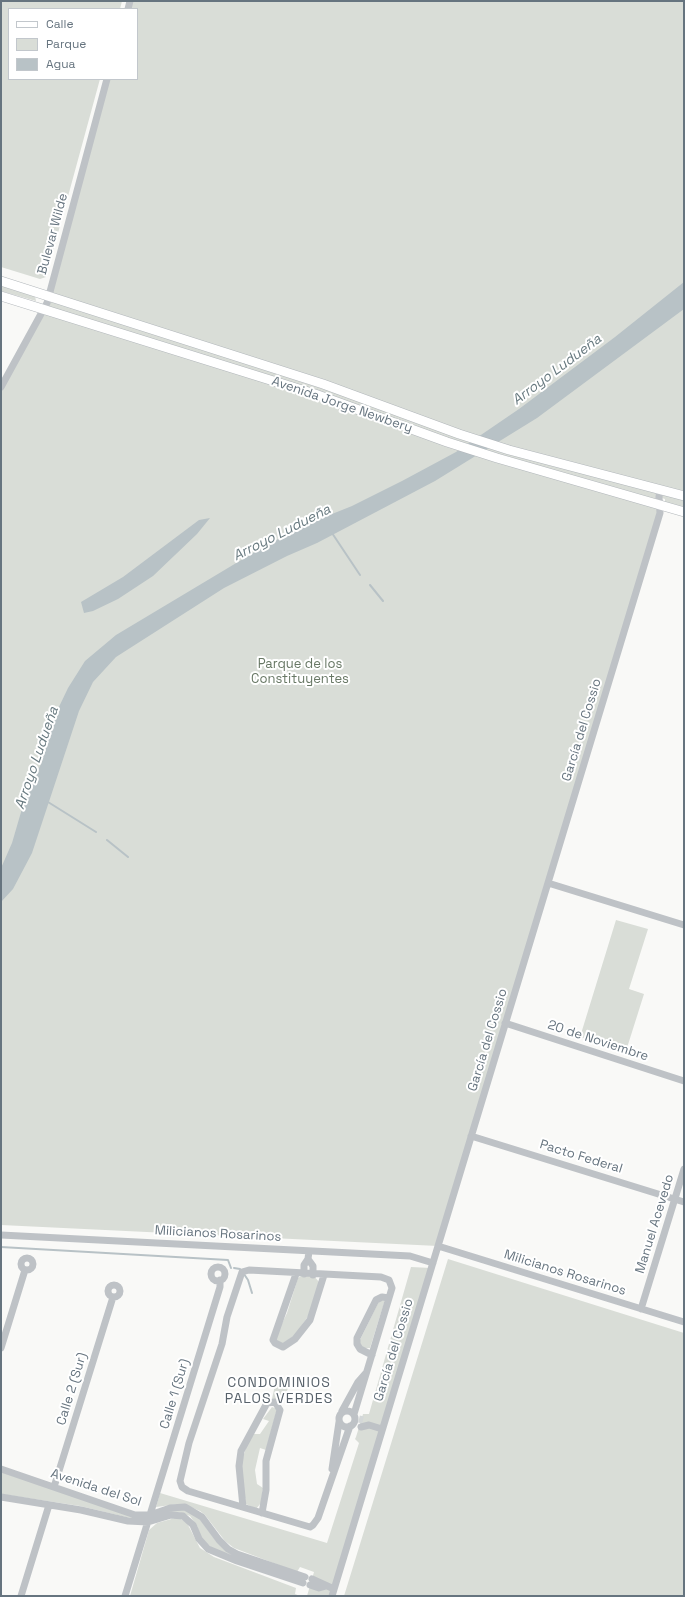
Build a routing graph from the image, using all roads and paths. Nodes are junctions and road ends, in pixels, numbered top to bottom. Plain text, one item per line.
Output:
1 (107, 80) edge
2 (1, 281) edge
3 (1, 296) edge
4 (48, 296) junction
5 (44, 309) junction
6 (3, 379) edge
7 (1, 387) edge
8 (660, 490) junction
9 (684, 496) edge
10 (660, 504) junction
11 (684, 512) edge
12 (548, 883) junction
13 (684, 925) edge
14 (505, 1023) junction
15 (684, 1081) edge
16 (471, 1136) junction
17 (684, 1169) edge
18 (675, 1199) junction
19 (684, 1202) edge
20 (1, 1235) edge
21 (438, 1246) junction
22 (309, 1251) junction
23 (308, 1259) junction
24 (433, 1263) junction
25 (25, 1270) dead end
26 (300, 1274) junction
27 (313, 1275) junction
28 (324, 1275) junction
29 (220, 1280) dead end
30 (113, 1297) dead end
31 (389, 1298) junction
32 (641, 1309) junction
33 (684, 1322) edge
34 (1, 1348) edge
35 (372, 1355) junction
36 (366, 1372) junction
37 (342, 1411) junction
38 (339, 1422) junction
39 (356, 1422) junction
40 (382, 1429) junction
41 (1, 1469) edge
42 (331, 1479) junction
43 (54, 1487) junction
44 (1, 1497) edge
45 (49, 1505) junction
46 (243, 1507) junction
47 (262, 1513) junction
48 (150, 1515) junction
49 (148, 1522) junction
50 (305, 1580) junction
51 (330, 1590) edge
52 (21, 1596) edge
53 (125, 1596) edge

1 - 4 street, Bulevar Wilde
2 - 4 main road, Avenida Jorge Newbery
3 - 5 main road, Avenida Jorge Newbery
4 - 5 street, Bulevar Wilde
4 - 8 main road, Avenida Jorge Newbery
5 - 6 street, Bulevar Wilde
5 - 10 main road, Avenida Jorge Newbery
6 - 7 street, Bulevar Wilde
8 - 9 main road, Avenida Jorge Newbery
8 - 10 street, García del Cossio
10 - 11 main road, Avenida Jorge Newbery
10 - 12 street, García del Cossio
12 - 13 street
12 - 14 street, García del Cossio
14 - 15 street, 20 de Noviembre
14 - 16 street, García del Cossio
16 - 18 street, Pacto Federal
16 - 21 street, García del Cossio
17 - 18 street, Manuel Acevedo
18 - 19 street, Pacto Federal
18 - 32 street, Manuel Acevedo
20 - 22 street, Milicianos Rosarinos
21 - 24 street, García del Cossio
21 - 32 street, Milicianos Rosarinos
22 - 23 street
22 - 24 street, Milicianos Rosarinos
23 - 26 street
23 - 27 street
24 - 40 street, García del Cossio
25 - 34 street
26 - 27 street
26 - 28 street
26 - 46 street
27 - 28 street
28 - 31 street
29 - 48 street, Calle 1 (Sur)
30 - 43 street, Calle 2 (Sur)
31 - 35 street
31 - 35 street
32 - 33 street, Milicianos Rosarinos
35 - 36 street
36 - 37 street
36 - 39 street
37 - 38 street
37 - 39 street
38 - 39 street
38 - 42 street
39 - 40 street
39 - 42 street
40 - 51 street, García del Cossio
41 - 43 street, Avenida del Sol
42 - 47 street
43 - 48 street, Avenida del Sol
44 - 45 street, Avenida del Sol
45 - 49 street, Avenida del Sol
45 - 52 street
46 - 47 street
46 - 47 street
48 - 49 street, Calle 1 (Sur)
48 - 50 street, Avenida del Sol
49 - 50 street, Avenida del Sol
49 - 53 street, Calle 1 (Sur)
50 - 51 street, Avenida del Sol

